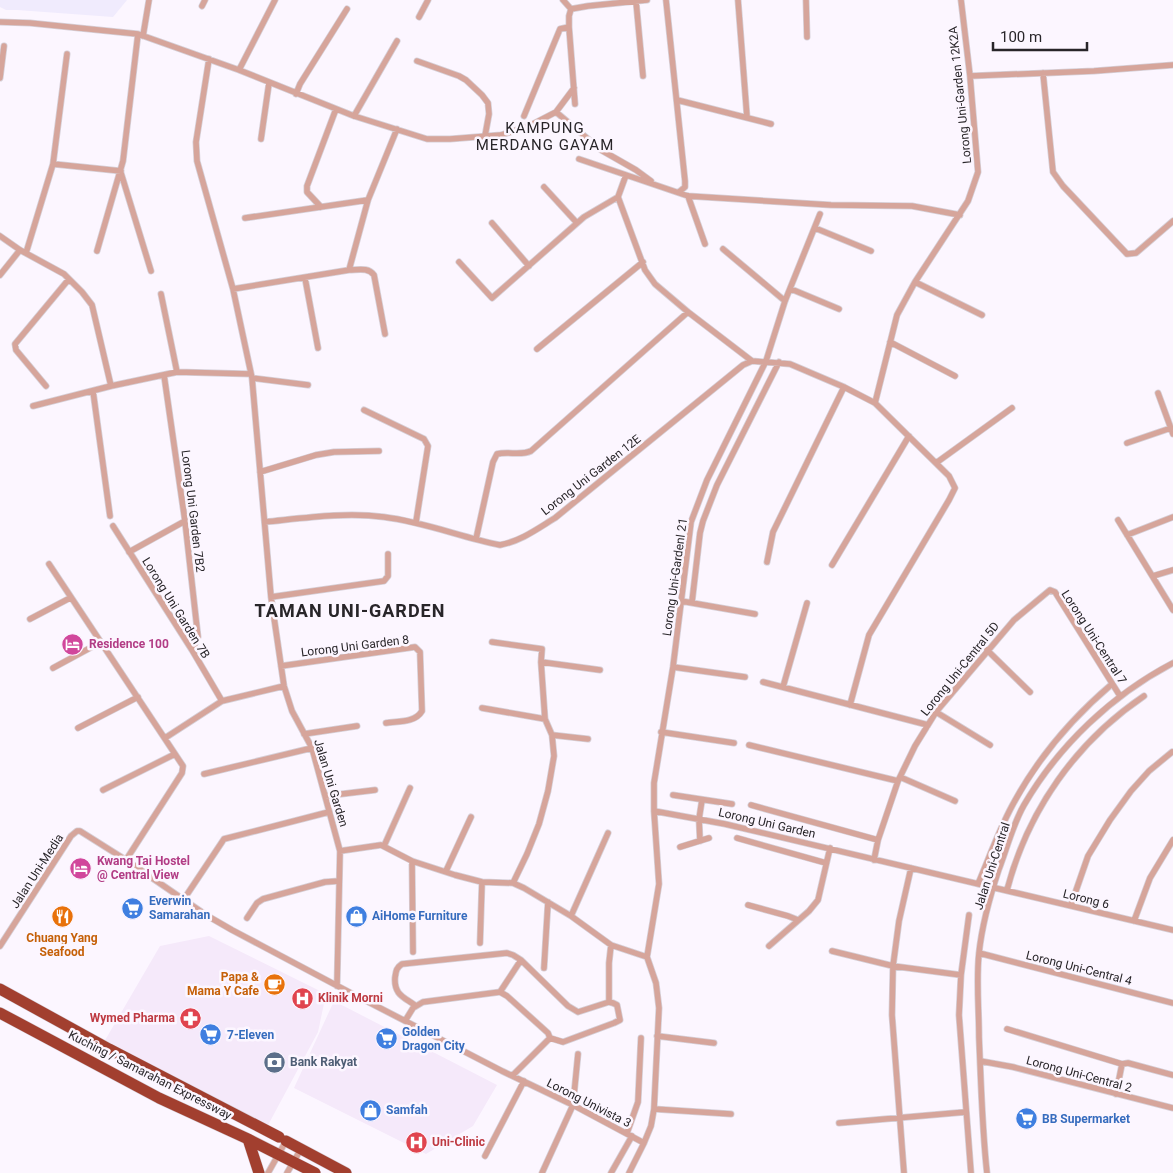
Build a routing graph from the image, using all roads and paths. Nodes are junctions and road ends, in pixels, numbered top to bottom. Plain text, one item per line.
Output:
1 (149, 0) edge
2 (205, 0) edge
3 (275, 0) edge
4 (428, 0) edge
5 (563, 0) edge
6 (646, 0) edge
7 (666, 0) edge
8 (738, 0) edge
9 (806, 0) edge
10 (961, 0) edge
11 (636, 1) edge
12 (202, 6) dead end
13 (347, 9) dead end
14 (571, 9) junction
15 (419, 17) dead end
16 (0, 22) edge
17 (569, 27) junction
18 (141, 35) junction
19 (806, 37) dead end
20 (397, 41) dead end
21 (4, 46) dead end
22 (67, 54) dead end
23 (209, 59) junction
24 (417, 61) dead end
25 (1173, 65) edge
26 (239, 70) junction
27 (1043, 73) junction
28 (642, 76) dead end
29 (970, 76) junction
30 (0, 78) edge
31 (269, 83) junction
32 (574, 88) junction
33 (296, 94) junction
34 (677, 100) junction
35 (575, 104) dead end
36 (336, 109) junction
37 (556, 112) junction
38 (354, 116) junction
39 (524, 116) dead end
40 (747, 117) junction
41 (770, 124) dead end
42 (398, 130) junction
43 (485, 136) junction
44 (260, 139) dead end
45 (579, 159) dead end
46 (52, 164) junction
47 (121, 171) junction
48 (626, 175) junction
49 (656, 185) junction
50 (544, 187) dead end
51 (679, 192) junction
52 (688, 196) junction
53 (618, 197) junction
54 (368, 200) junction
55 (321, 207) junction
56 (820, 214) dead end
57 (960, 214) junction
58 (245, 218) dead end
59 (1173, 221) edge
60 (577, 223) junction
61 (492, 224) dead end
62 (815, 228) junction
63 (0, 236) edge
64 (705, 244) dead end
65 (722, 249) dead end
66 (97, 251) dead end
67 (871, 251) dead end
68 (23, 252) junction
69 (459, 262) dead end
70 (642, 262) junction
71 (529, 266) junction
72 (348, 270) junction
73 (151, 271) dead end
74 (0, 274) edge
75 (305, 278) junction
76 (69, 279) junction
77 (915, 282) junction
78 (233, 289) junction
79 (791, 289) junction
80 (160, 294) dead end
81 (785, 301) junction
82 (839, 309) dead end
83 (688, 312) junction
84 (982, 315) dead end
85 (385, 334) dead end
86 (890, 342) junction
87 (318, 348) dead end
88 (537, 349) dead end
89 (752, 360) junction
90 (766, 361) junction
91 (780, 362) junction
92 (177, 372) junction
93 (164, 375) junction
94 (251, 376) junction
95 (956, 376) dead end
96 (308, 385) dead end
97 (46, 386) dead end
98 (111, 386) junction
99 (844, 387) junction
100 (93, 391) junction
101 (1158, 393) dead end
102 (875, 403) junction
103 (33, 406) dead end
104 (1012, 408) dead end
105 (364, 410) dead end
106 (1172, 431) edge
107 (909, 436) junction
108 (1127, 443) dead end
109 (379, 451) dead end
110 (936, 463) junction
111 (260, 472) junction
112 (707, 480) junction
113 (717, 485) junction
114 (110, 516) dead end
115 (1173, 517) edge
116 (1118, 520) dead end
117 (185, 521) junction
118 (266, 522) junction
119 (416, 522) junction
120 (113, 526) dead end
121 (1128, 535) junction
122 (476, 538) junction
123 (129, 552) junction
124 (388, 554) dead end
125 (767, 562) dead end
126 (48, 564) dead end
127 (832, 565) dead end
128 (1173, 570) edge
129 (1153, 576) junction
130 (1050, 590) joint
131 (271, 597) junction
132 (70, 598) junction
133 (681, 601) junction
134 (692, 602) junction
135 (807, 602) dead end
136 (1173, 610) edge
137 (755, 614) dead end
138 (30, 619) dead end
139 (101, 642) junction
140 (492, 642) dead end
141 (192, 650) junction
142 (987, 650) junction
143 (541, 662) junction
144 (1173, 663) edge
145 (281, 666) junction
146 (673, 667) junction
147 (53, 668) dead end
148 (600, 670) dead end
149 (746, 677) dead end
150 (763, 682) dead end
151 (1112, 684) junction
152 (284, 686) junction
153 (783, 687) junction
154 (1030, 692) dead end
155 (1120, 696) junction
156 (1144, 696) dead end
157 (138, 697) junction
158 (222, 701) junction
159 (850, 705) junction
160 (482, 708) dead end
161 (936, 712) junction
162 (545, 719) junction
163 (386, 723) dead end
164 (928, 725) junction
165 (357, 726) dead end
166 (78, 728) dead end
167 (661, 732) junction
168 (304, 734) junction
169 (552, 735) junction
170 (165, 738) junction
171 (588, 739) dead end
172 (734, 743) dead end
173 (749, 745) dead end
174 (990, 745) dead end
175 (312, 748) junction
176 (1172, 752) edge
177 (175, 754) junction
178 (204, 774) dead end
179 (899, 779) junction
180 (410, 788) dead end
181 (103, 790) dead end
182 (376, 790) dead end
183 (325, 796) junction
184 (673, 796) dead end
185 (702, 800) junction
186 (955, 801) dead end
187 (732, 804) dead end
188 (751, 805) dead end
189 (654, 811) junction
190 (329, 812) junction
191 (470, 817) dead end
192 (699, 819) junction
193 (608, 833) dead end
194 (709, 838) dead end
195 (738, 838) dead end
196 (878, 840) junction
197 (1173, 840) edge
198 (700, 841) junction
199 (384, 846) junction
200 (680, 847) dead end
201 (830, 848) junction
202 (340, 851) junction
203 (126, 860) junction
204 (874, 860) junction
205 (412, 861) junction
206 (826, 863) junction
207 (911, 868) junction
208 (446, 871) junction
209 (339, 881) junction
210 (482, 882) junction
211 (513, 883) junction
212 (978, 884) junction
213 (993, 886) junction
214 (1007, 890) junction
215 (184, 899) junction
216 (548, 902) junction
217 (748, 905) dead end
218 (1071, 905) junction
219 (969, 915) dead end
220 (571, 916) junction
221 (247, 918) dead end
222 (798, 920) junction
223 (1134, 921) junction
224 (1173, 930) edge
225 (480, 942) dead end
226 (611, 945) junction
227 (0, 946) edge
228 (769, 946) dead end
229 (413, 952) dead end
230 (832, 952) dead end
231 (979, 953) junction
232 (647, 957) junction
233 (521, 960) junction
234 (893, 966) junction
235 (544, 968) dead end
236 (961, 975) junction
237 (337, 986) junction
238 (0, 989) edge
239 (500, 992) junction
240 (609, 1002) junction
241 (1173, 1003) edge
242 (416, 1006) junction
243 (0, 1013) edge
244 (405, 1021) junction
245 (1007, 1029) dead end
246 (657, 1036) junction
247 (550, 1038) junction
248 (641, 1038) dead end
249 (714, 1043) dead end
250 (578, 1054) dead end
251 (980, 1061) junction
252 (1122, 1064) junction
253 (513, 1075) junction
254 (1173, 1075) edge
255 (524, 1080) junction
256 (1116, 1094) junction
257 (573, 1105) junction
258 (1173, 1108) edge
259 (654, 1109) junction
260 (966, 1112) junction
261 (731, 1114) dead end
262 (901, 1118) junction
263 (839, 1123) dead end
264 (629, 1134) junction
265 (248, 1139) junction
266 (283, 1139) junction
267 (644, 1143) junction
268 (302, 1149) junction
269 (279, 1154) junction
270 (485, 1156) dead end
271 (294, 1162) junction
272 (259, 1173) edge
273 (268, 1173) edge
274 (287, 1173) edge
275 (315, 1173) edge
276 (346, 1173) edge
277 (542, 1173) edge
278 (611, 1173) edge
279 (629, 1173) edge
280 (904, 1173) edge
281 (970, 1173) edge
282 (987, 1173) edge

1 - 18 street
2 - 12 street
3 - 26 street
4 - 15 street
5 - 14 street
6 - 11 street
7 - 34 street
8 - 40 street
9 - 19 street
10 - 29 street, Lorong Uni-Garden 12K2A
11 - 14 street
11 - 28 street
13 - 33 street
14 - 17 street
16 - 18 street
17 - 32 street
17 - 39 street
18 - 23 street
18 - 47 street
20 - 38 street
21 - 30 street
22 - 46 street
23 - 26 street
23 - 78 street, Jalan Uni Garden
24 - 43 street
25 - 27 street
26 - 31 street
27 - 29 street
27 - 59 street
29 - 57 street, Lorong Uni-Garden 12K2A
31 - 33 street
31 - 44 street
32 - 35 street
32 - 37 street
33 - 36 street
34 - 40 street
34 - 51 street
36 - 38 street
36 - 55 street
37 - 43 street
37 - 49 street
38 - 42 street
40 - 41 street
42 - 43 street
42 - 54 street
45 - 48 street
46 - 47 street
46 - 68 street
47 - 66 street
47 - 73 street
48 - 49 street
48 - 53 street
49 - 51 street
50 - 60 street
51 - 52 street
52 - 57 street
52 - 64 street
53 - 60 street
53 - 70 street
54 - 55 street
54 - 72 street
55 - 58 street
56 - 62 street, Lorong Uni-Gardenl 21
57 - 77 street, Lorong Uni-Garden 12K2A
60 - 71 street
61 - 71 street
62 - 67 street
62 - 79 street, Lorong Uni-Gardenl 21
63 - 68 street
65 - 81 street
68 - 74 street
68 - 76 street
69 - 71 street
70 - 83 street
70 - 88 street
72 - 75 street
72 - 85 street
75 - 78 street
75 - 87 street
76 - 97 street
76 - 98 street
77 - 84 street
77 - 86 street, Lorong Uni-Garden 12K2A
78 - 94 street, Jalan Uni Garden
79 - 81 street, Lorong Uni-Gardenl 21
79 - 82 street
80 - 92 street
81 - 90 street, Lorong Uni-Gardenl 21
83 - 89 street
83 - 122 street
86 - 95 street
86 - 102 street, Lorong Uni-Garden 12K2A
89 - 90 street
89 - 122 street, Lorong Uni Garden 12E
90 - 91 street
90 - 112 street, Lorong Uni-Gardenl 21
91 - 99 street
91 - 113 street
92 - 93 street
92 - 94 street
93 - 98 street
93 - 117 street, Lorong Uni Garden 7B2
94 - 96 street
94 - 111 street, Jalan Uni Garden
98 - 100 street
99 - 102 street
99 - 125 street
100 - 103 street
100 - 114 street
101 - 106 street
102 - 107 street
104 - 110 street
105 - 119 street
106 - 108 street
107 - 110 street
107 - 127 street
109 - 111 street
110 - 159 street
111 - 118 street, Jalan Uni Garden
112 - 113 street
112 - 133 street, Lorong Uni-Gardenl 21
113 - 134 street
115 - 121 street
116 - 121 street
117 - 123 street
117 - 141 street, Lorong Uni Garden 7B2
118 - 119 street
118 - 131 street, Jalan Uni Garden
119 - 122 street
120 - 123 street, Lorong Uni Garden 7B
121 - 129 street
123 - 141 street, Lorong Uni Garden 7B
124 - 131 street
126 - 132 street
128 - 129 street
129 - 136 street
130 - 142 street, Lorong Uni-Central 5D
130 - 151 street, Lorong Uni-Central 7
131 - 145 street, Jalan Uni Garden
132 - 138 street
132 - 139 street
133 - 134 street
133 - 146 street, Lorong Uni-Gardenl 21
134 - 137 street
135 - 153 street
139 - 147 street
139 - 157 street
140 - 143 street
141 - 158 street, Lorong Uni Garden 7B
142 - 154 street
142 - 161 street, Lorong Uni-Central 5D
143 - 148 street
143 - 162 street
144 - 155 street, Jalan Uni-Central
145 - 152 street, Jalan Uni Garden
145 - 163 street, Lorong Uni Garden 8
146 - 149 street
146 - 167 street, Lorong Uni-Gardenl 21
150 - 153 street
151 - 155 street, Lorong Uni-Central 7
151 - 212 street
152 - 158 street
152 - 168 street, Jalan Uni Garden
153 - 159 street
155 - 213 street, Jalan Uni-Central
156 - 214 street
157 - 166 street
157 - 170 street
158 - 170 street
159 - 164 street
160 - 162 street
161 - 164 street, Lorong Uni-Central 5D
161 - 174 street
162 - 169 street
164 - 179 street, Lorong Uni-Central 5D
165 - 168 street
167 - 172 street
167 - 189 street, Lorong Uni-Gardenl 21
168 - 175 street, Jalan Uni Garden
169 - 171 street
169 - 211 street
170 - 177 street
173 - 179 street
175 - 178 street
175 - 183 street, Jalan Uni Garden
176 - 218 street
177 - 181 street
177 - 203 street
179 - 186 street
179 - 196 street, Lorong Uni-Central 5D
180 - 199 street
182 - 183 street
183 - 190 street, Jalan Uni Garden
184 - 185 street
185 - 187 street
185 - 192 street
188 - 196 street
189 - 192 street, Lorong Uni Garden
189 - 232 street, Lorong Uni-Gardenl 21
190 - 202 street, Jalan Uni Garden
190 - 215 street
191 - 208 street
192 - 198 street
192 - 201 street, Lorong Uni Garden
193 - 220 street
194 - 198 street
195 - 206 street
196 - 204 street, Lorong Uni-Central 5D
197 - 223 street
198 - 200 street
199 - 202 street
199 - 205 street
201 - 204 street, Lorong Uni Garden
201 - 206 street
202 - 209 street, Jalan Uni Garden
203 - 215 street, Lorong Univista 3
203 - 227 street, Jalan Uni-Media
204 - 207 street, Lorong Uni Garden
205 - 208 street
205 - 229 street
206 - 222 street
207 - 212 street, Lorong 6
207 - 234 street
208 - 210 street
209 - 221 street
209 - 237 street, Jalan Uni Garden
210 - 211 street
210 - 225 street
211 - 216 street
212 - 213 street, Lorong 6
213 - 214 street, Lorong 6
213 - 231 street, Jalan Uni-Central
214 - 218 street, Lorong 6
215 - 237 street, Lorong Univista 3
216 - 220 street
216 - 235 street
217 - 222 street
218 - 223 street, Lorong 6
219 - 236 street
220 - 226 street
222 - 228 street
223 - 224 street, Lorong 6
226 - 232 street
226 - 240 street
230 - 234 street
231 - 241 street, Lorong Uni-Central 4
231 - 251 street, Jalan Uni-Central
232 - 246 street
233 - 239 street
233 - 240 street
233 - 242 street
234 - 236 street
234 - 262 street
236 - 260 street
237 - 244 street, Lorong Univista 3
238 - 266 highway, Kuching / Samarahan Expressway
239 - 242 street
239 - 247 street
240 - 247 street
242 - 244 street
243 - 265 highway, Kuching / Samarahan Expressway
244 - 253 street, Lorong Univista 3
245 - 252 street
246 - 249 street
246 - 259 street
247 - 253 street
248 - 264 street
250 - 257 street
251 - 256 street, Lorong Uni-Central 2
251 - 282 street, Jalan Uni-Central
252 - 254 street
252 - 256 street
253 - 255 street, Lorong Univista 3
255 - 257 street, Lorong Univista 3
255 - 270 street
256 - 258 street, Lorong Uni-Central 2
257 - 264 street, Lorong Univista 3
257 - 277 street
259 - 261 street
259 - 267 street
260 - 262 street
260 - 281 street
262 - 263 street
262 - 280 street
264 - 267 street, Lorong Univista 3
264 - 278 street
265 - 269 highway, Kuching / Samarahan Expressway
265 - 272 highway
266 - 268 highway, Kuching / Samarahan Expressway
266 - 269 street
267 - 279 street
268 - 271 street
268 - 276 highway, Kuching / Samarahan Expressway
269 - 271 highway, Kuching / Samarahan Expressway
269 - 273 street
271 - 274 street
271 - 275 highway, Kuching / Samarahan Expressway

